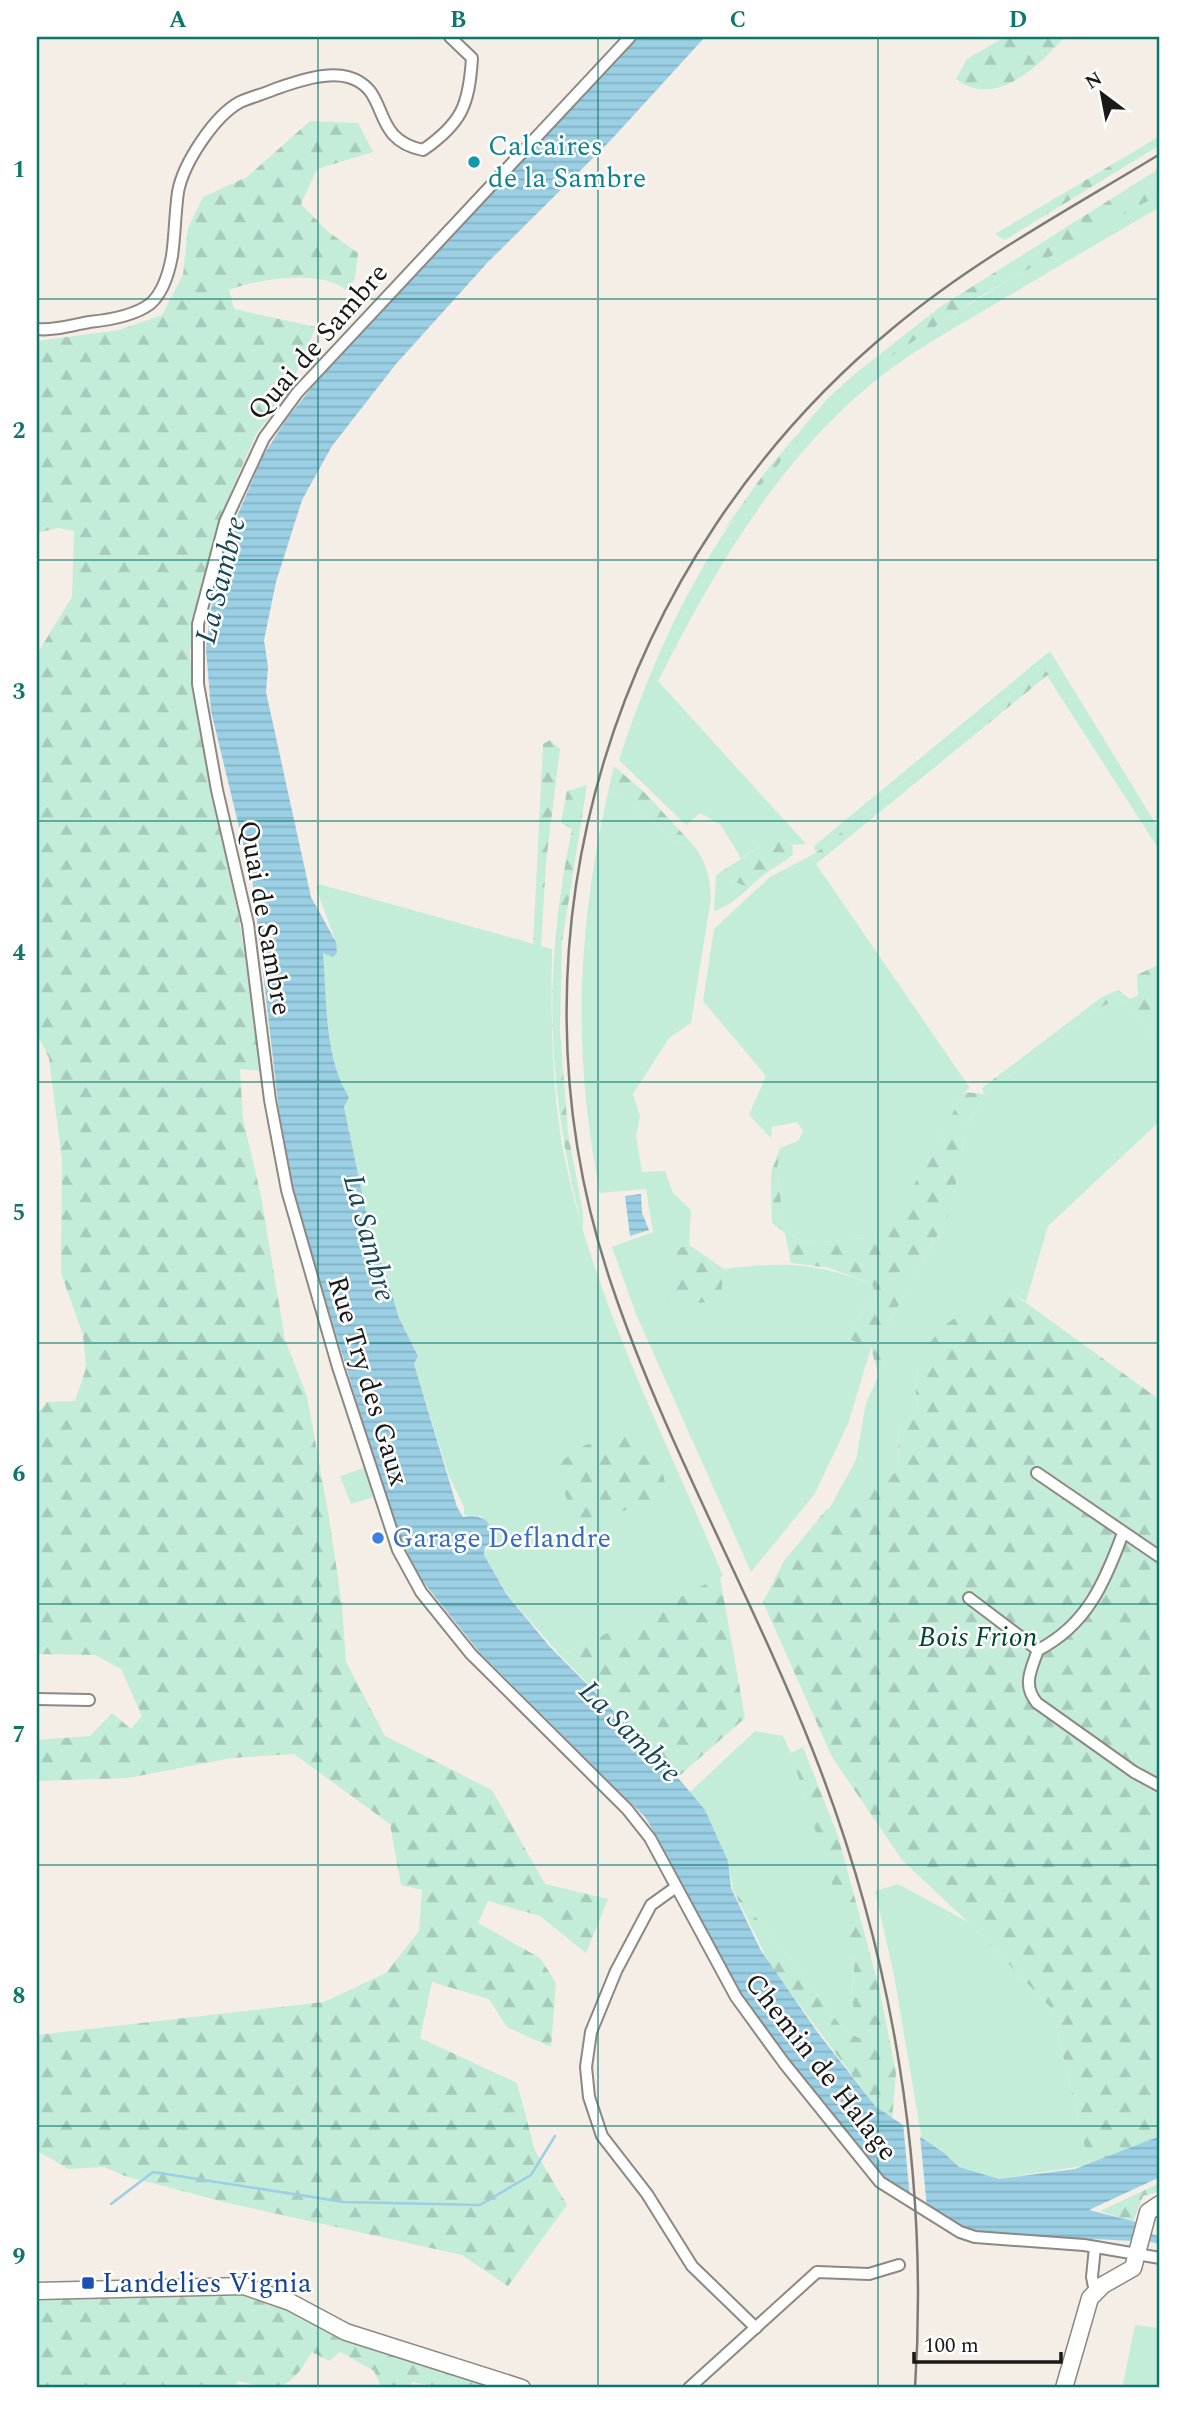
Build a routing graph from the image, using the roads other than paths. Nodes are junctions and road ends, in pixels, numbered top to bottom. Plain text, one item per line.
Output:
1 (450, 37) edge
2 (630, 37) edge
3 (37, 329) edge
4 (274, 1124) joint
5 (1037, 1473) dead end
6 (1123, 1533) junction
7 (1160, 1557) edge
8 (969, 1598) dead end
9 (1038, 1650) junction
10 (37, 1699) edge
11 (89, 1700) dead end
12 (1160, 1786) edge
13 (676, 1887) junction
14 (1160, 2204) edge
15 (1139, 2241) junction
16 (1095, 2247) junction
17 (1160, 2258) edge
18 (899, 2265) dead end
19 (37, 2291) edge
20 (1096, 2292) junction
21 (755, 2328) junction
22 (522, 2388) edge
23 (689, 2388) edge
24 (1065, 2388) edge

1 - 3 street
2 - 4 street, Quai de Sambre
4 - 13 street, Rue Try des Gaux
5 - 6 street
6 - 7 street
6 - 9 street
8 - 9 street
9 - 12 street
10 - 11 street
13 - 16 street, Chemin de Halage
13 - 21 street
14 - 15 street
15 - 16 street, Chemin de Halage
15 - 17 street, Chemin de Halage
15 - 20 street
16 - 20 street
18 - 21 street
19 - 22 street
20 - 24 street
21 - 23 street

